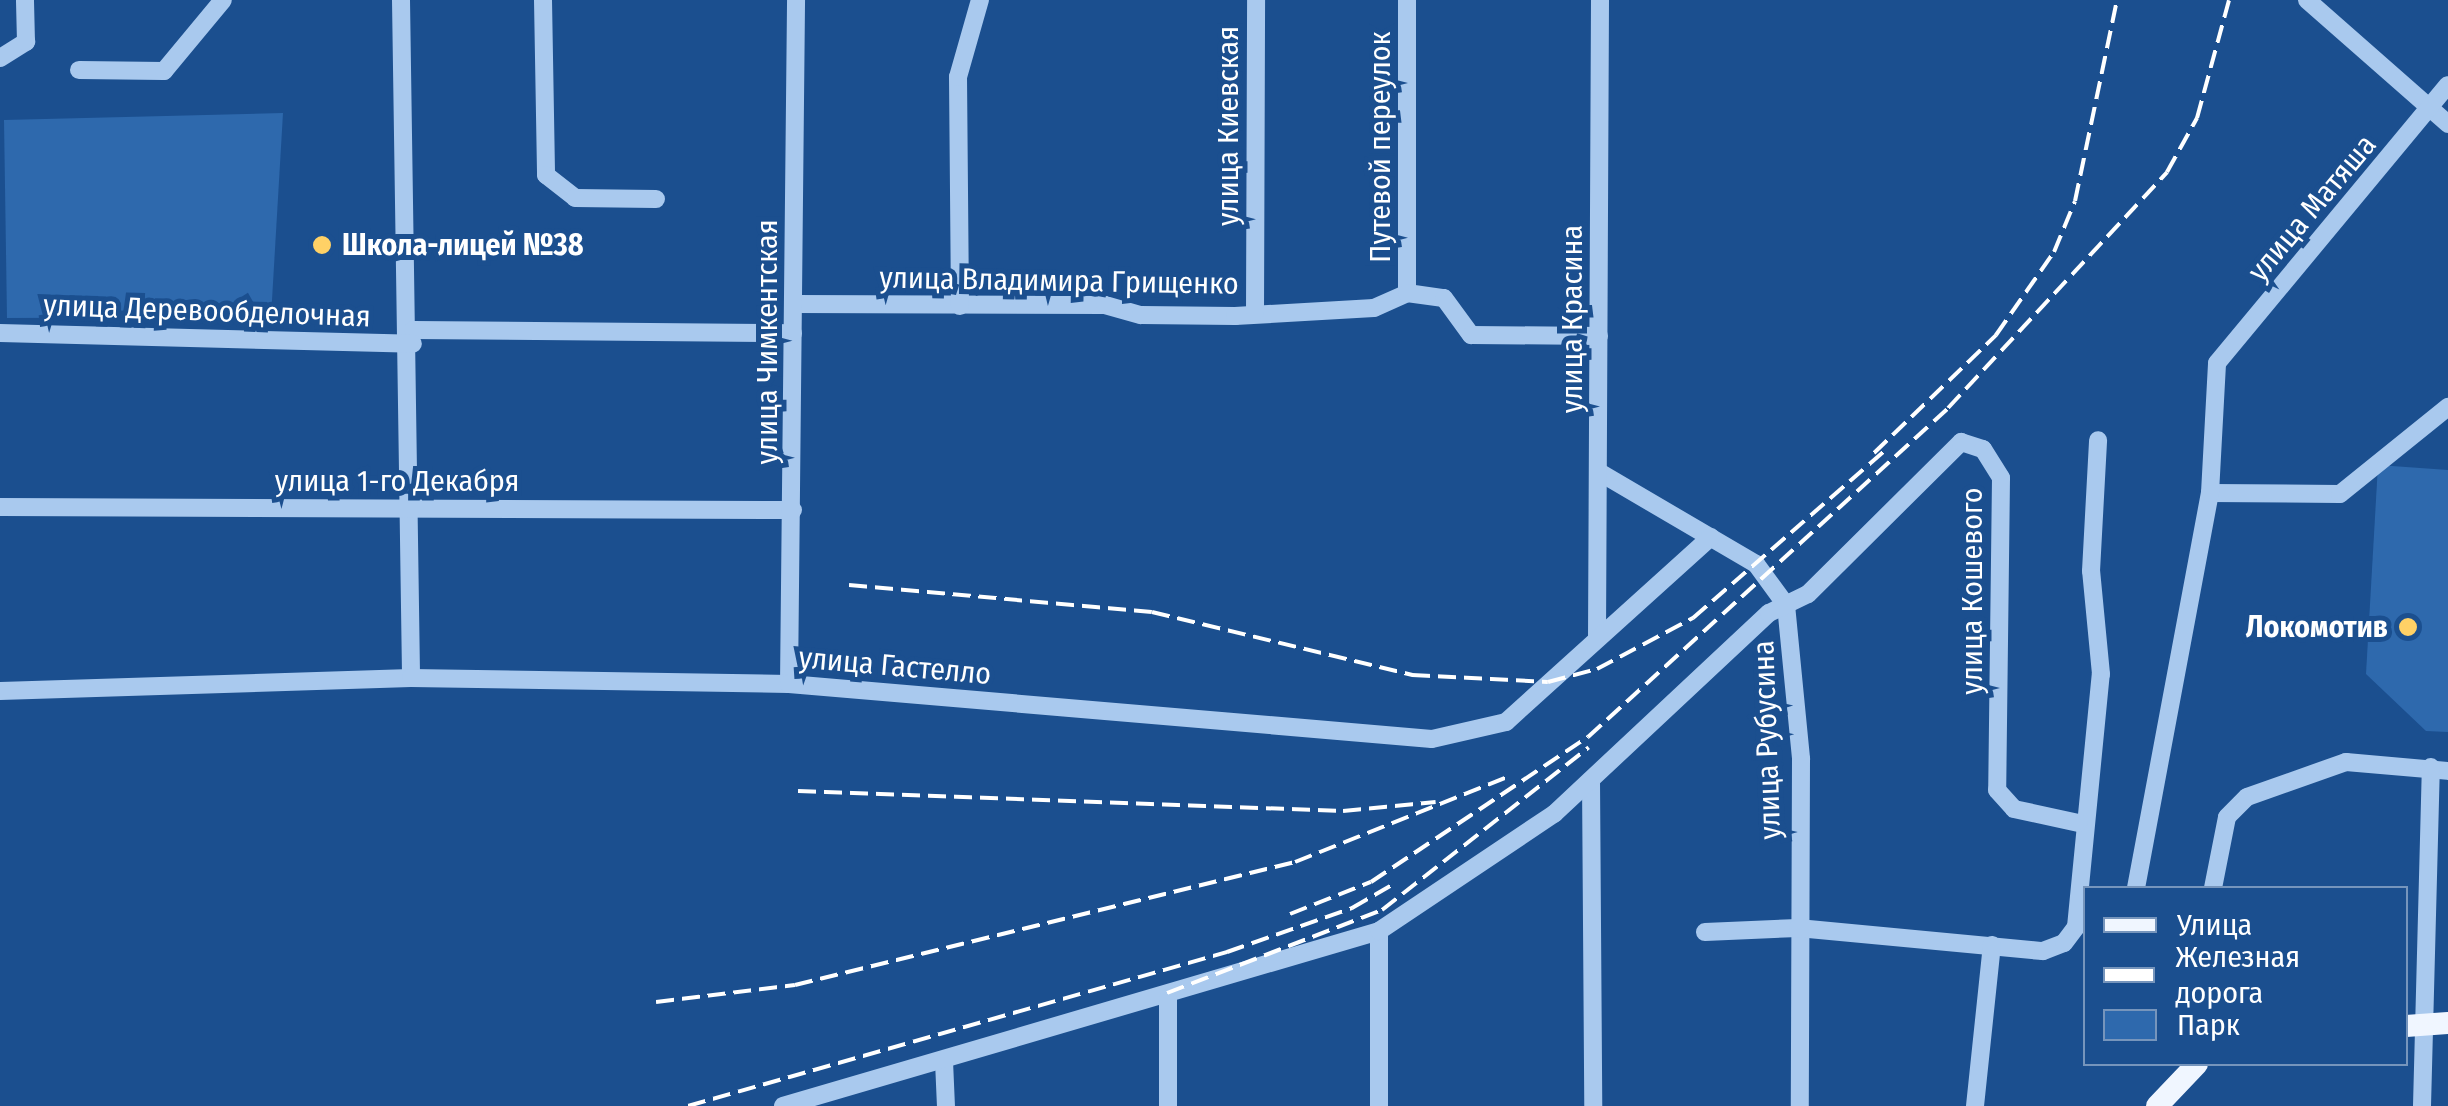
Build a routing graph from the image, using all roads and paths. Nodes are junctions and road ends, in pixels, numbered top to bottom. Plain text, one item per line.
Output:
1 (26, 0) edge
2 (222, 0) edge
3 (402, 0) edge
4 (543, 0) edge
5 (796, 0) edge
6 (1256, 0) edge
7 (1407, 0) edge
8 (1600, 0) edge
9 (2308, 0) edge
10 (977, 3) edge
11 (0, 58) edge
12 (79, 70) dead end
13 (2448, 85) edge
14 (2431, 107) junction
15 (2448, 124) edge
16 (656, 199) dead end
17 (1407, 293) junction
18 (794, 304) junction
19 (960, 306) junction
20 (1255, 312) junction
21 (0, 332) edge
22 (793, 333) junction
23 (1600, 336) junction
24 (413, 337) junction
25 (2448, 406) edge
26 (2098, 440) dead end
27 (1599, 472) junction
28 (2210, 493) junction
29 (0, 507) edge
30 (414, 508) junction
31 (793, 510) junction
32 (1711, 537) junction
33 (1786, 605) junction
34 (1597, 638) junction
35 (411, 678) junction
36 (789, 684) junction
37 (0, 690) edge
38 (2439, 769) edge
39 (1591, 780) junction
40 (2080, 823) junction
41 (2136, 886) edge
42 (2213, 886) edge
43 (1798, 928) junction
44 (1379, 932) junction
45 (1705, 932) dead end
46 (1992, 945) junction
47 (1168, 998) junction
48 (2448, 1022) edge
49 (2414, 1025) edge
50 (944, 1061) junction
51 (2195, 1066) edge
52 (783, 1106) edge
53 (946, 1106) edge
54 (1168, 1106) edge
55 (1379, 1106) edge
56 (1593, 1106) edge
57 (1800, 1106) edge
58 (1975, 1106) edge
59 (2157, 1106) edge
60 (2422, 1106) edge

1 - 11 street
2 - 12 street
3 - 24 street
4 - 16 street
5 - 18 street, улица Чимкентская
6 - 20 street, улица Киевская
7 - 17 street, Путевой переулок
8 - 23 street, улица Красина
9 - 14 street
10 - 19 street
13 - 14 street, улица Матяша
14 - 15 street
14 - 28 street, улица Матяша
17 - 20 street, улица Владимира Грищенко
17 - 23 street
18 - 19 street, улица Владимира Грищенко
18 - 22 street, улица Чимкентская
19 - 20 street, улица Владимира Грищенко
21 - 24 street, улица Деревообделочная
22 - 24 street
22 - 31 street, улица Чимкентская
23 - 27 street, улица Красина
24 - 30 street
25 - 28 street
26 - 40 street
27 - 32 street, улица Рубусина
27 - 34 street, улица Красина
28 - 41 street
29 - 30 street, улица 1-го Декабря
30 - 31 street, улица 1-го Декабря
30 - 35 street
31 - 36 street, улица Чимкентская
32 - 33 street, улица Рубусина
32 - 34 street, улица Гастелло
33 - 39 street
33 - 40 street, улица Кошевого
33 - 43 street, улица Рубусина
34 - 36 street, улица Гастелло
35 - 36 street, улица Гастелло
35 - 37 street, улица Гастелло
38 - 42 street
38 - 49 street
39 - 44 street
39 - 56 street
40 - 46 street
43 - 45 street
43 - 46 street
43 - 57 street, улица Рубусина
44 - 47 street
44 - 55 street
46 - 58 street
47 - 50 street
47 - 54 street
48 - 49 main road
49 - 60 street
50 - 52 street
50 - 53 street
51 - 59 main road

